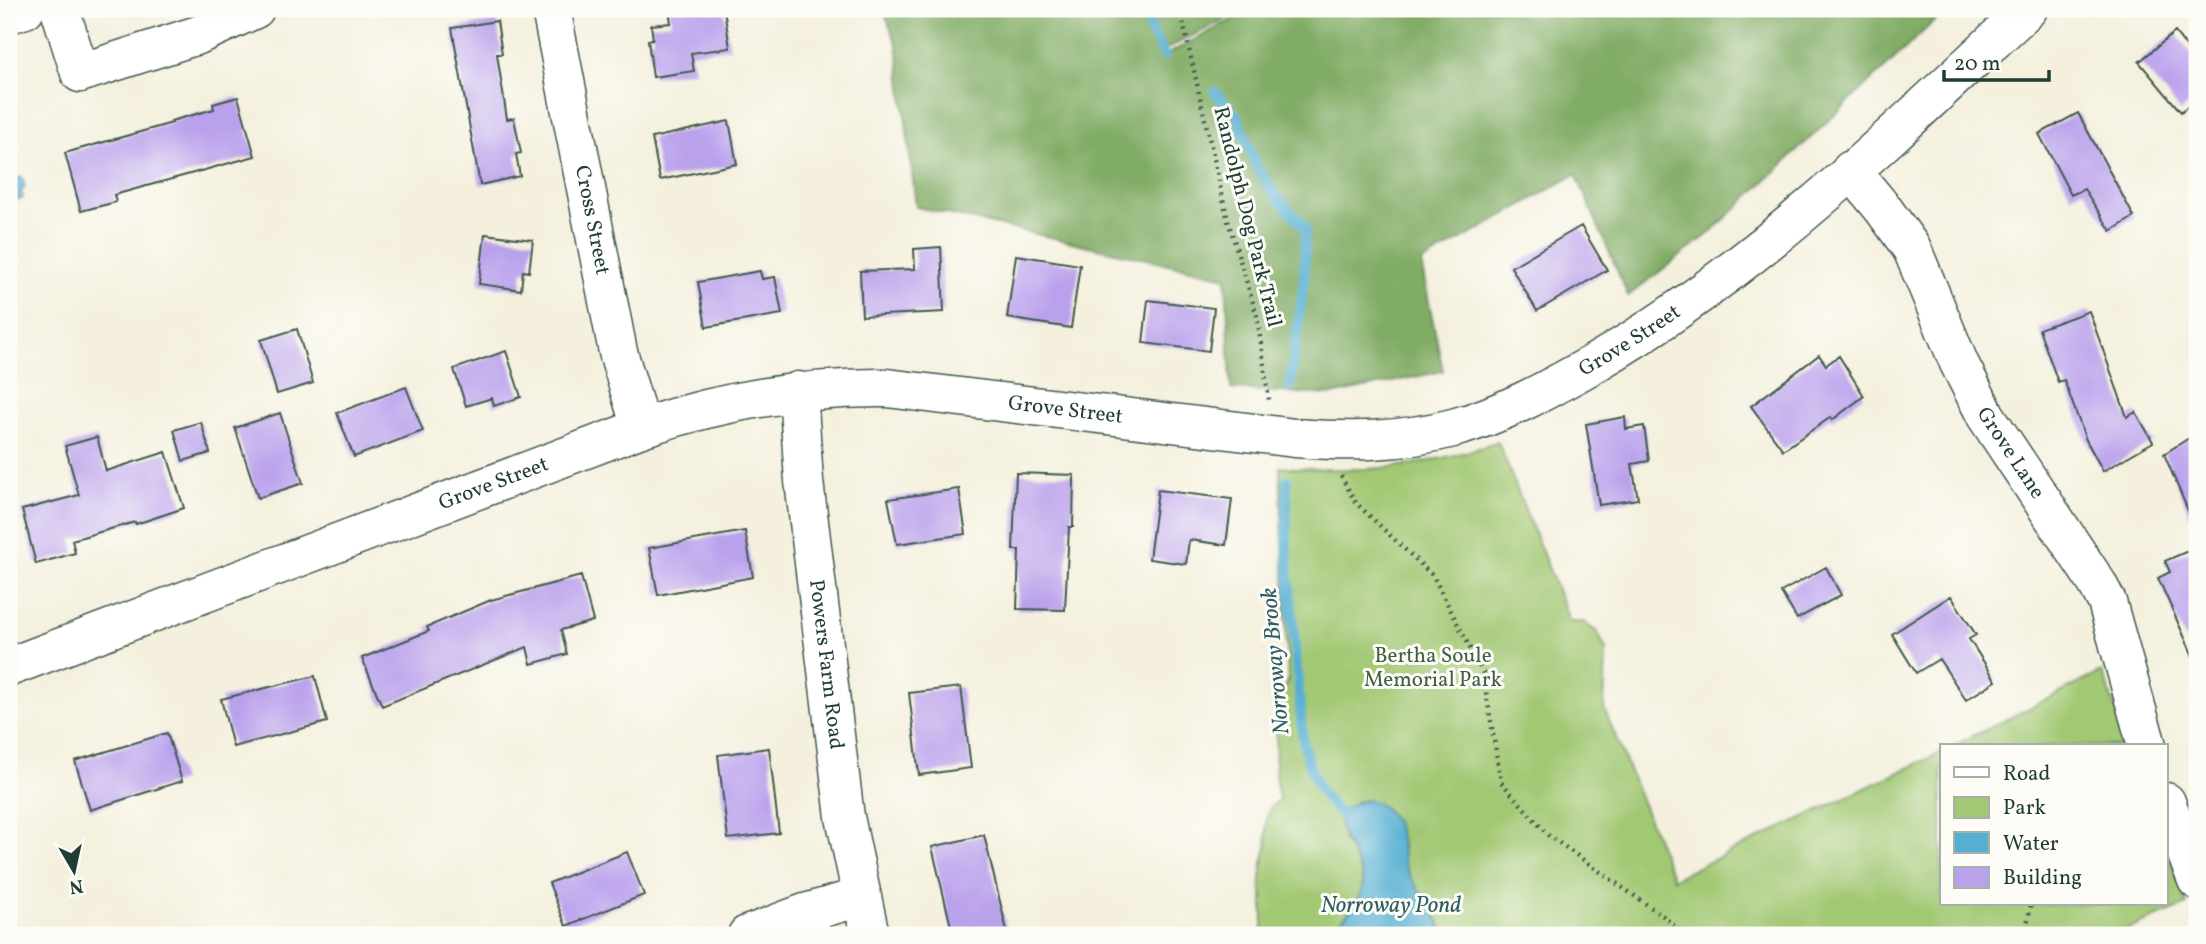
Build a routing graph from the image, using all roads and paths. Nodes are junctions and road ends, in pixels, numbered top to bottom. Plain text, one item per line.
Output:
1 (25, 9) edge
2 (60, 9) edge
3 (255, 9) edge
4 (551, 9) edge
5 (1180, 9) edge
6 (2028, 9) edge
7 (9, 14) edge
8 (1851, 170) junction
9 (798, 391) junction
10 (640, 428) junction
11 (1271, 435) junction
12 (1340, 473) dead end
13 (9, 667) edge
14 (2146, 744) edge
15 (2168, 811) edge
16 (2197, 880) edge
17 (861, 897) junction
18 (2031, 906) edge
19 (747, 935) edge
20 (870, 935) edge
21 (1685, 935) edge
22 (2025, 935) edge

1 - 7 street
2 - 3 street
4 - 10 street, Cross Street
5 - 11 path, Randolph Dog Park Trail
6 - 8 street, Grove Street
8 - 11 street, Grove Street
8 - 14 street, Grove Lane
9 - 10 street, Grove Street
9 - 11 street, Grove Street
9 - 17 street, Powers Farm Road
10 - 13 street, Grove Street
12 - 21 path
15 - 16 street
17 - 19 street
17 - 20 street, Powers Farm Road
18 - 22 path

